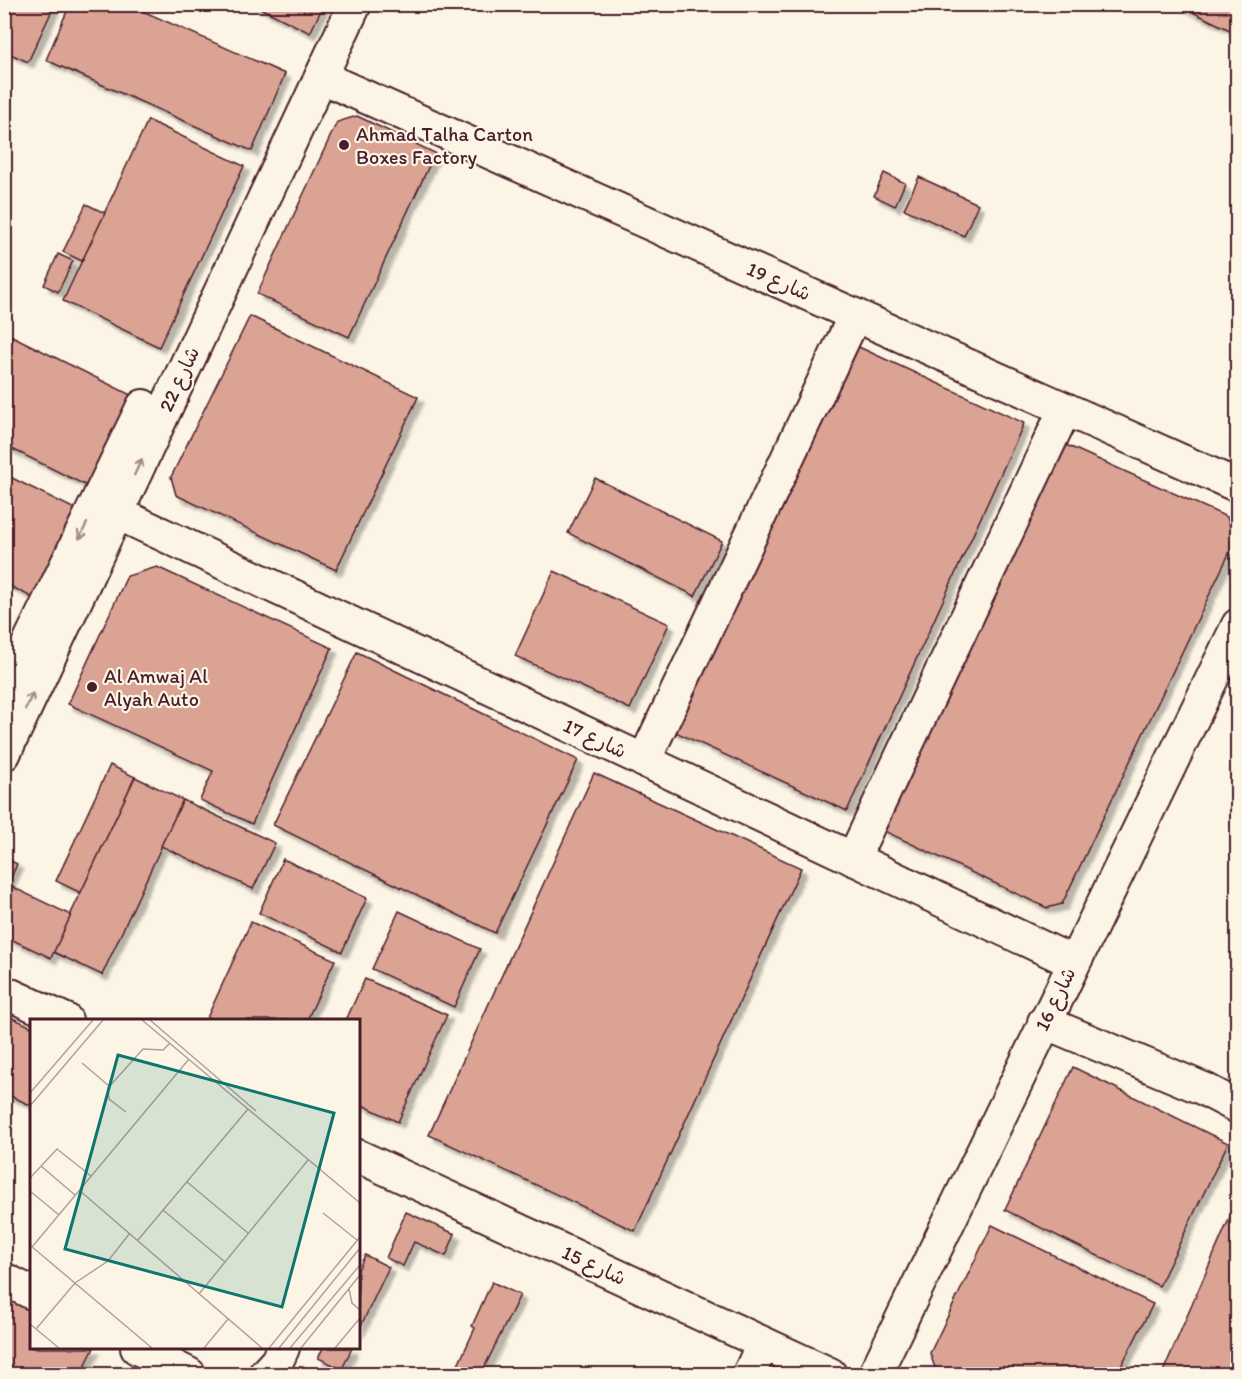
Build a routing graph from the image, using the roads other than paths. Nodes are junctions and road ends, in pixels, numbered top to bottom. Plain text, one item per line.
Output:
1 (336, 4) edge
2 (355, 4) edge
3 (321, 77) junction
4 (855, 315) junction
5 (1065, 409) junction
6 (1238, 486) edge
7 (117, 513) junction
8 (1238, 625) edge
9 (4, 694) edge
10 (4, 753) edge
11 (644, 761) junction
12 (853, 859) junction
13 (1073, 962) junction
14 (4, 992) edge
15 (64, 1019) edge
16 (1044, 1022) junction
17 (1238, 1107) edge
18 (360, 1157) edge
19 (4, 1279) edge
20 (30, 1292) edge
21 (763, 1344) junction
22 (141, 1349) edge
23 (282, 1349) edge
24 (189, 1374) edge
25 (265, 1374) edge
26 (749, 1374) edge
27 (830, 1374) edge
28 (875, 1374) edge

1 -> 9 street, شارع 22
2 - 3 street, شارع 22
3 - 4 street, شارع 19
7 -> 3 street, شارع 22
4 - 5 street, شارع 19
4 - 11 street
5 - 6 street, شارع 19
5 - 12 street
10 -> 7 street, شارع 22
7 - 11 street, شارع 17
8 - 13 street, شارع 16
11 - 12 street, شارع 17
12 - 13 street, شارع 17
13 - 16 street, شارع 16
14 - 15 street
16 - 17 street
16 - 28 street, شارع 16
18 - 21 street, شارع 15
19 - 20 street
21 - 26 street
21 - 27 street, شارع 15
22 - 24 street
23 - 25 street

